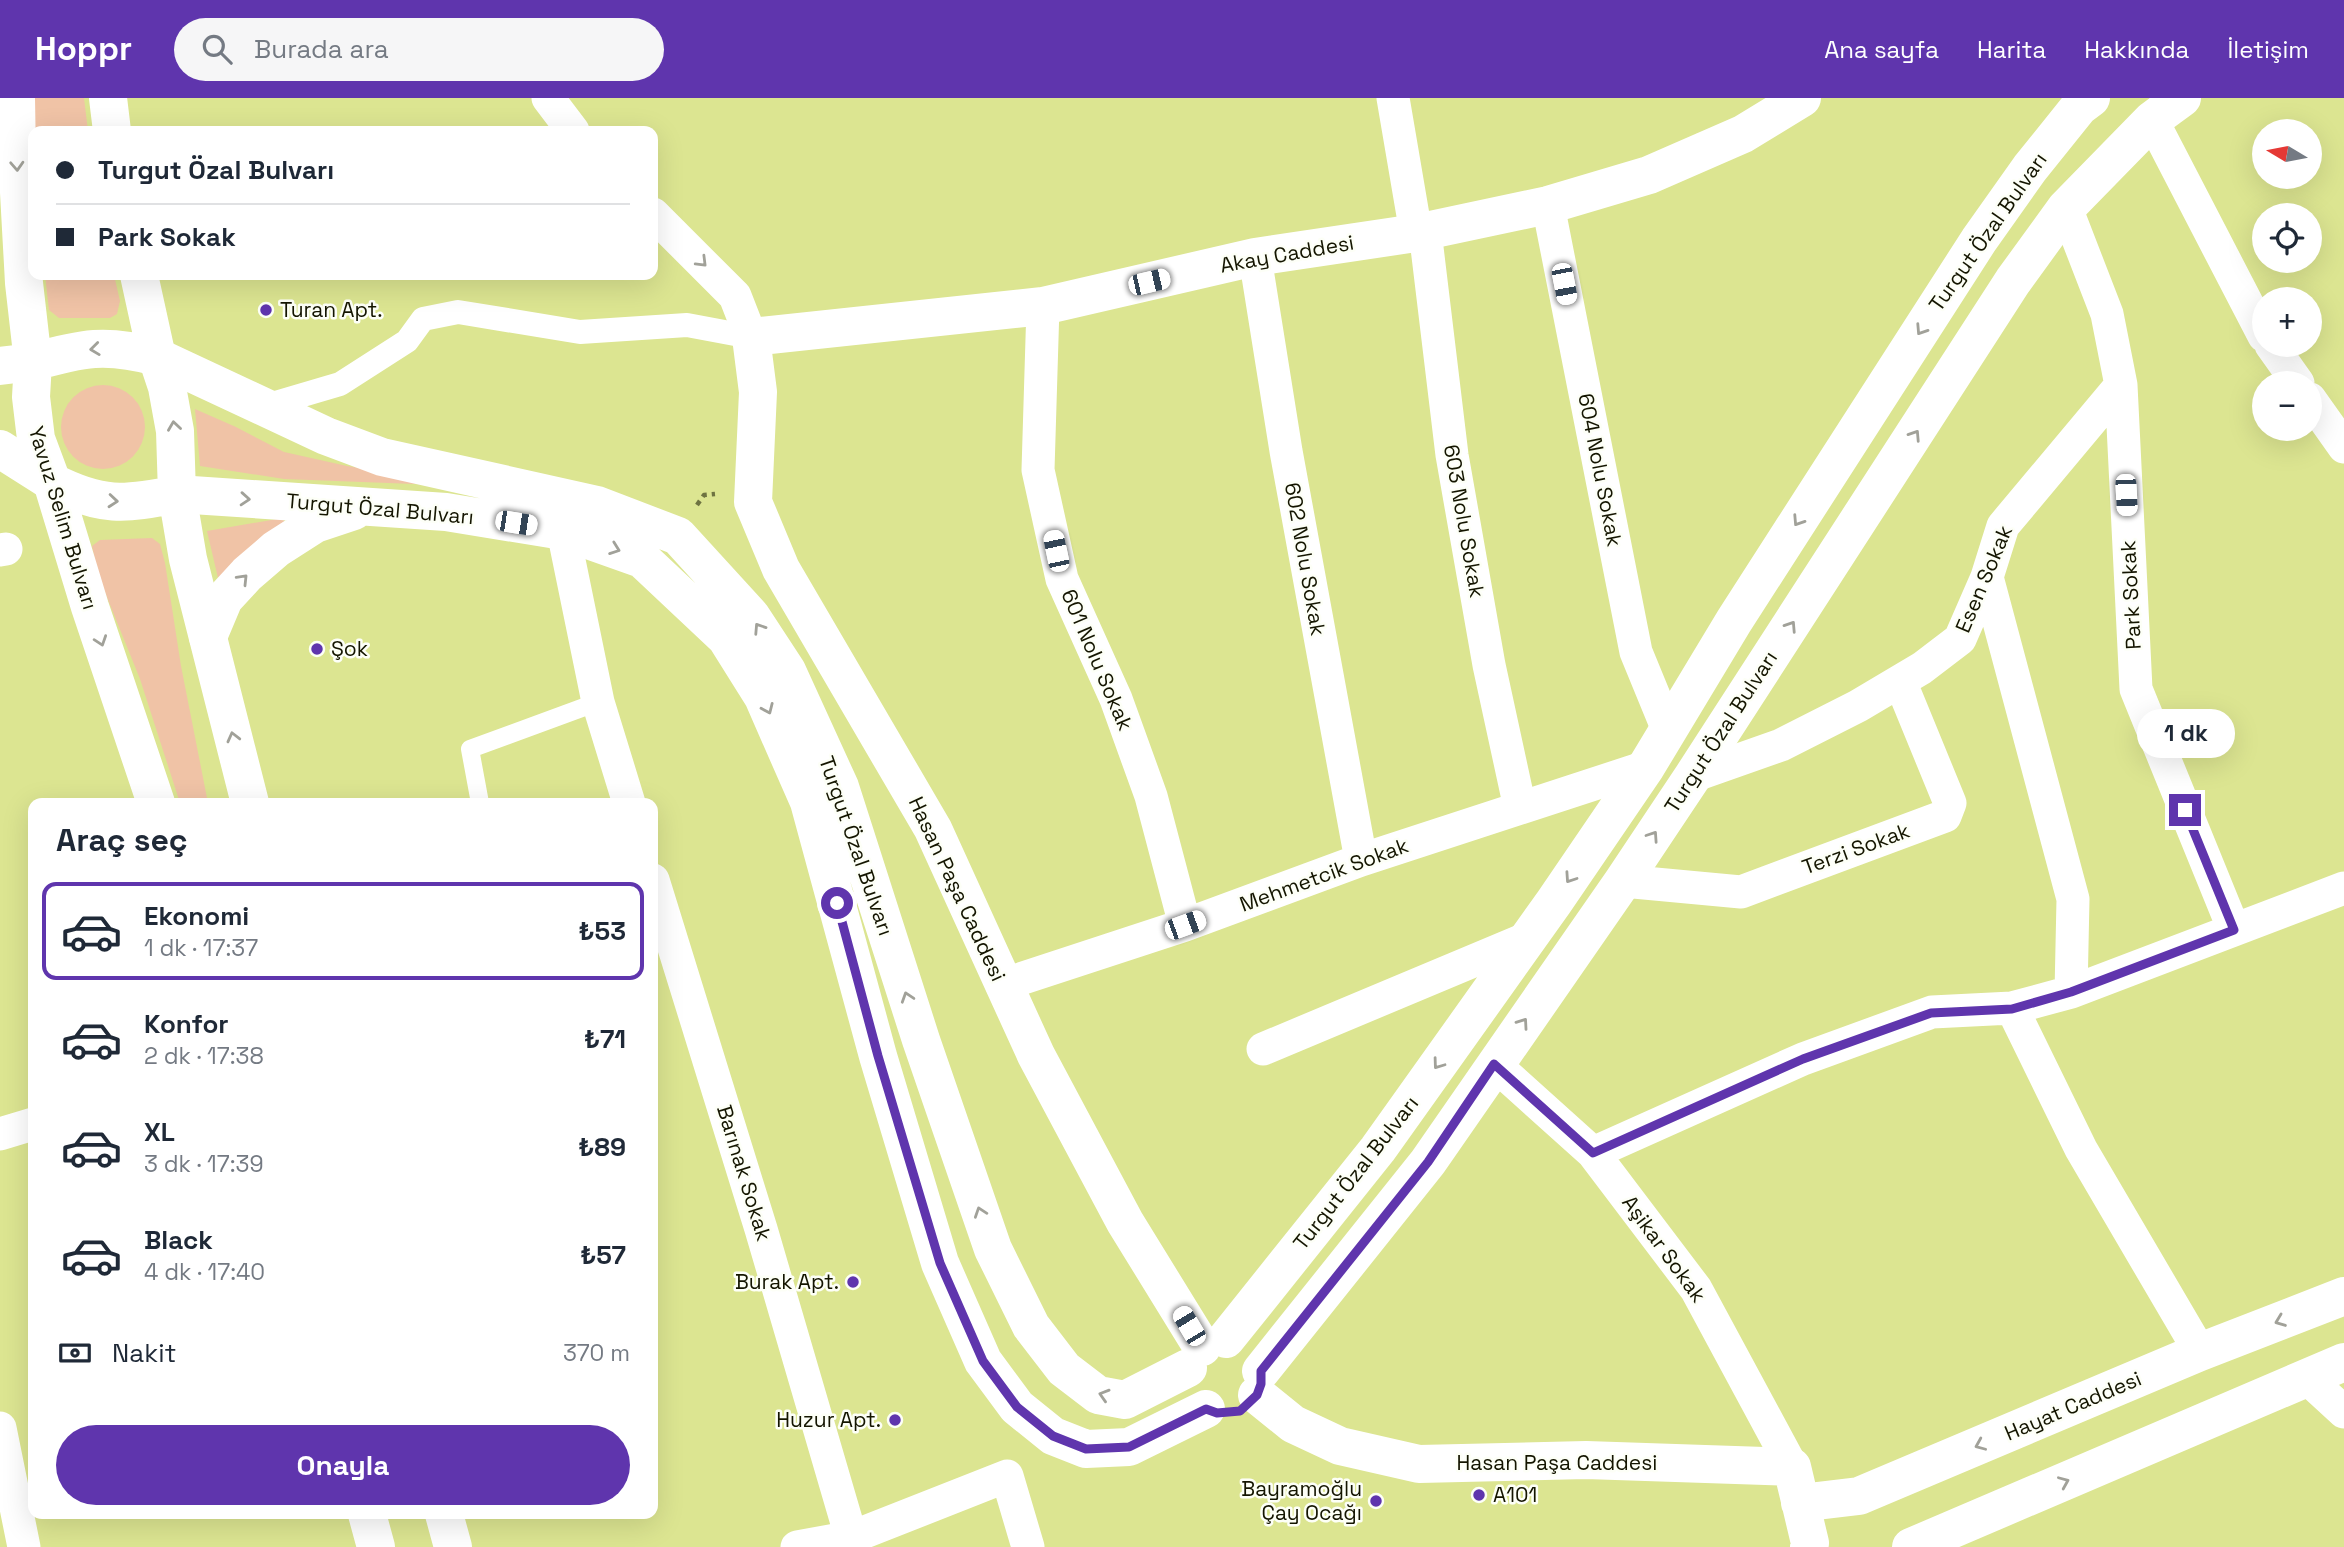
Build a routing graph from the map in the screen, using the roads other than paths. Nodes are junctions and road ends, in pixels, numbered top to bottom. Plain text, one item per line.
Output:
1 (16, 98) edge
2 (108, 98) edge
3 (548, 98) edge
4 (1393, 98) edge
5 (1802, 98) edge
6 (2091, 98) edge
7 (2167, 109) edge
8 (111, 126) edge
9 (569, 126) edge
10 (1548, 205) junction
11 (2066, 208) junction
12 (658, 219) edge
13 (1421, 232) junction
14 (1255, 257) junction
15 (140, 280) edge
16 (1043, 306) junction
17 (2252, 308) edge
18 (751, 337) junction
19 (157, 356) junction
20 (16, 364) edge
21 (2121, 384) junction
22 (262, 407) junction
23 (2322, 417) edge
24 (2344, 447) edge
25 (0, 449) edge
26 (52, 482) junction
27 (177, 494) junction
28 (366, 507) junction
29 (564, 515) junction
30 (1987, 577) junction
31 (208, 637) junction
32 (1900, 681) junction
33 (598, 702) junction
34 (1668, 730) junction
35 (1646, 767) junction
36 (1693, 776) junction
37 (154, 798) edge
38 (249, 798) edge
39 (479, 798) edge
40 (627, 798) edge
41 (1520, 808) junction
42 (1361, 860) junction
43 (1623, 881) junction
44 (2344, 888) edge
45 (658, 896) edge
46 (1185, 925) junction
47 (2234, 930) junction
48 (1528, 938) junction
49 (1002, 985) junction
50 (2071, 992) junction
51 (2012, 1009) junction
52 (1263, 1049) dead end
53 (1494, 1064) junction
54 (28, 1126) edge
55 (0, 1134) edge
56 (1593, 1153) junction
57 (2344, 1296) edge
58 (1205, 1352) junction
59 (2200, 1352) junction
60 (2344, 1362) edge
61 (2307, 1378) junction
62 (1259, 1383) junction
63 (1206, 1409) junction
64 (2344, 1412) edge
65 (0, 1428) edge
66 (1792, 1467) junction
67 (1800, 1503) junction
68 (368, 1519) edge
69 (445, 1519) edge
70 (853, 1542) edge
71 (1808, 1546) edge
72 (24, 1547) edge
73 (376, 1547) edge
74 (453, 1547) edge
75 (797, 1547) edge
76 (1028, 1547) edge
77 (1912, 1547) edge

1 -> 20 street, Yavuz Selim Bulvarı
2 - 8 street
3 - 9 street
4 - 13 street, 603 Nolu Sokak
5 - 10 street, Akay Caddesi
6 -> 34 street, Turgut Özal Bulvarı
7 - 11 street, Turgut Özal Bulvarı
7 - 17 street
10 - 13 street, Akay Caddesi
10 - 34 street, 604 Nolu Sokak
11 - 21 street, Park Sokak
36 -> 11 street, Turgut Özal Bulvarı
12 -> 18 street
13 - 14 street, Akay Caddesi
13 - 41 street, 603 Nolu Sokak
14 - 16 street, Akay Caddesi
14 - 42 street, 602 Nolu Sokak
15 - 19 street
16 - 18 street, Akay Caddesi
16 - 46 street, 601 Nolu Sokak
18 - 22 street
18 - 49 street, Hasan Paşa Caddesi
19 -> 20 street, Turgut Özal Bulvarı
19 - 22 street, Turgut Özal Bulvarı
27 -> 19 street
20 - 26 street, Yavuz Selim Bulvarı
21 - 30 street, Esen Sokak
21 - 47 street, Park Sokak
22 - 29 street, Turgut Özal Bulvarı
23 - 24 street
25 - 26 street, Turgut Özal Bulvarı
26 -> 27 street, Turgut Özal Bulvarı
26 -> 37 street, Yavuz Selim Bulvarı
27 -> 28 street, Turgut Özal Bulvarı
27 - 31 street
28 - 29 street, Turgut Özal Bulvarı
31 -> 28 street
29 - 33 street
58 -> 29 street, Turgut Özal Bulvarı
29 -> 63 street, Turgut Özal Bulvarı
30 - 32 street, Esen Sokak
30 - 50 street
38 -> 31 street
32 - 36 street, Esen Sokak
32 - 43 street, Terzi Sokak
33 - 39 lane
33 - 40 street
34 - 35 street, Turgut Özal Bulvarı
35 - 41 street, Mehmetcik Sokak
35 -> 48 street, Turgut Özal Bulvarı
43 -> 36 street, Turgut Özal Bulvarı
41 - 42 street, Mehmetcik Sokak
42 - 46 street, Mehmetcik Sokak
53 -> 43 street, Turgut Özal Bulvarı
44 - 47 street
45 - 70 street, Barınak Sokak
46 - 49 street, Mehmetcik Sokak
47 - 50 street
48 - 52 street
48 -> 58 street, Turgut Özal Bulvarı
49 - 58 street, Hasan Paşa Caddesi
50 - 51 street
51 - 56 street
51 - 59 street
53 - 56 street, Aşikar Sokak
53 - 62 street, Turgut Özal Bulvarı
54 - 55 street
56 - 66 street, Aşikar Sokak
57 -> 59 street, Hayat Caddesi
58 - 62 street
58 - 63 street
59 -> 67 street, Hayat Caddesi
60 - 61 street
61 - 64 street
77 -> 61 street
62 - 63 street
62 - 66 street, Hasan Paşa Caddesi
65 - 72 street
66 - 67 street
67 - 71 street
68 - 73 street
69 - 74 street
70 - 75 street
70 - 76 street

